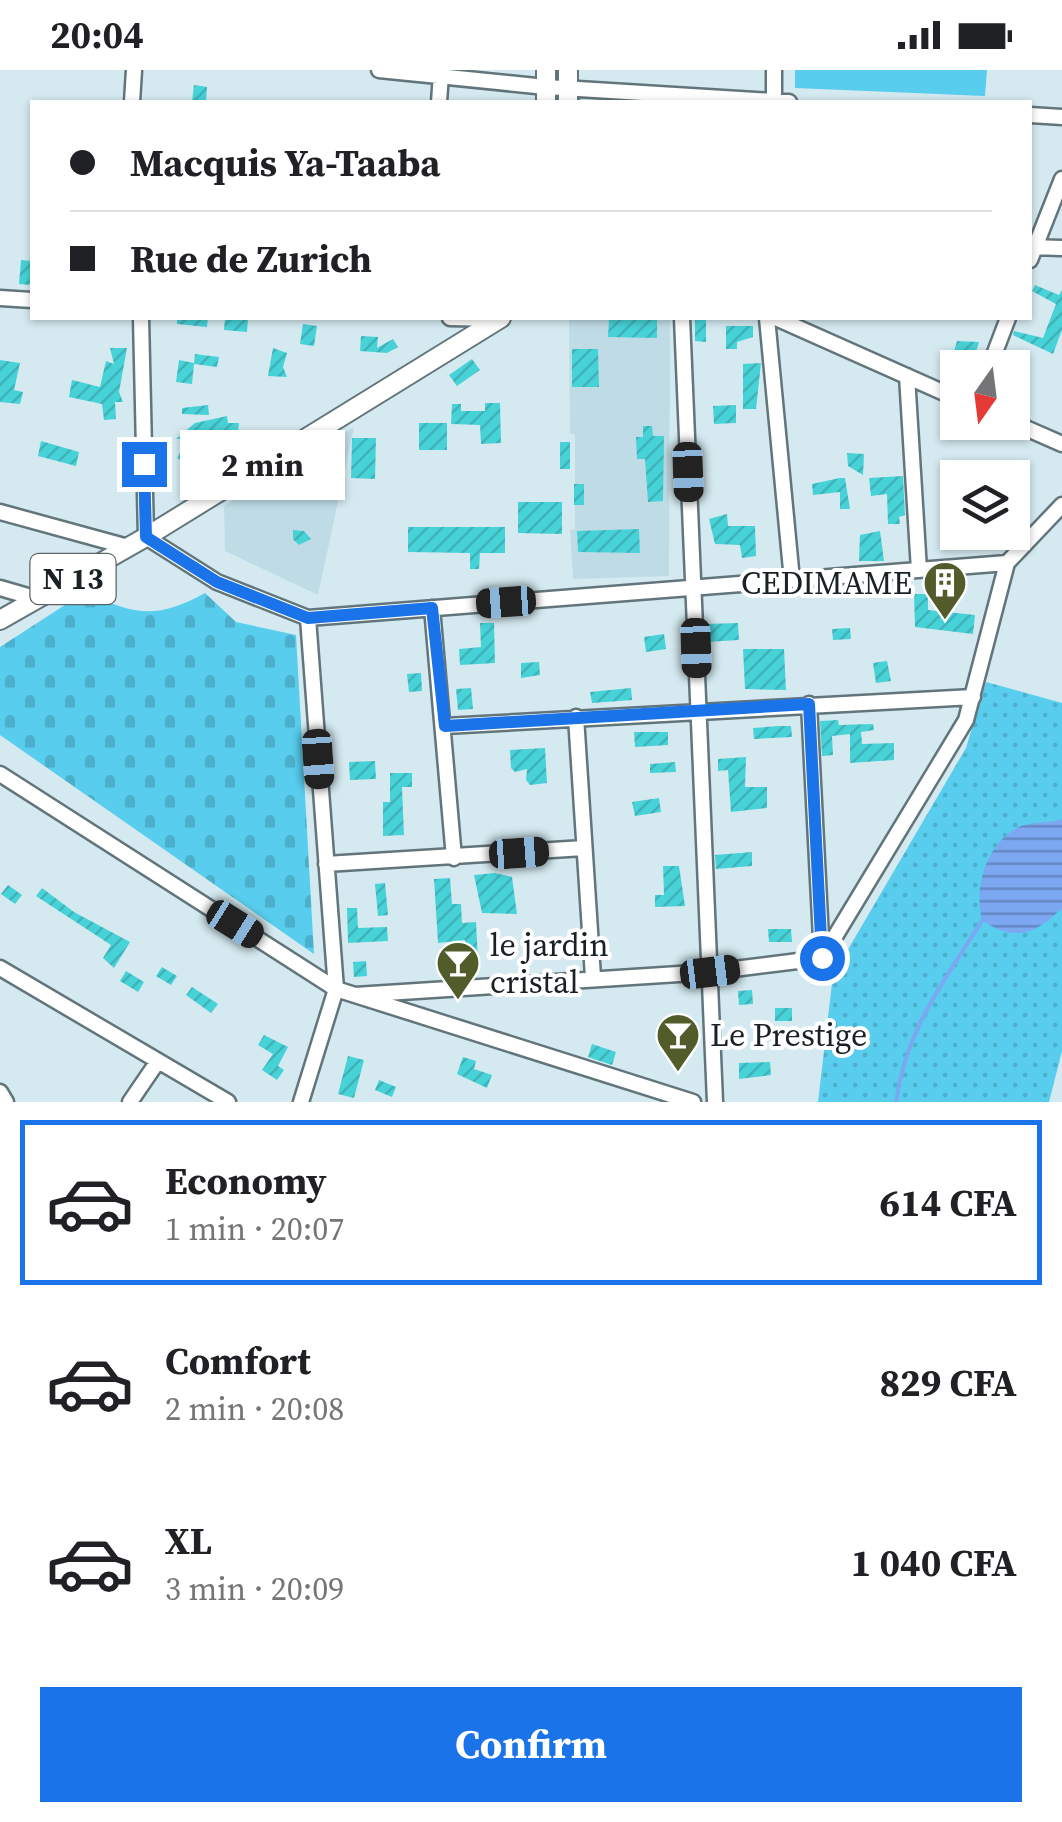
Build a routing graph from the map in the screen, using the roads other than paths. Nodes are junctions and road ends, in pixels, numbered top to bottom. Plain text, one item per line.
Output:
1 (134, 70) edge
2 (379, 70) edge
3 (774, 70) edge
4 (441, 74) junction
5 (546, 87) edge
6 (568, 87) edge
7 (661, 98) edge
8 (132, 100) edge
9 (439, 100) edge
10 (730, 100) edge
11 (774, 100) edge
12 (1032, 115) edge
13 (1062, 116) edge
14 (1062, 179) edge
15 (1062, 248) edge
16 (1032, 252) edge
17 (0, 298) edge
18 (30, 300) edge
19 (141, 320) edge
20 (497, 320) edge
21 (682, 320) edge
22 (767, 320) edge
23 (781, 320) edge
24 (1007, 320) edge
25 (996, 350) edge
26 (907, 376) junction
27 (940, 391) edge
28 (1030, 430) edge
29 (1062, 444) edge
30 (1062, 506) edge
31 (0, 512) edge
32 (146, 537) junction
33 (128, 547) junction
34 (1008, 563) junction
35 (918, 570) junction
36 (792, 580) junction
37 (0, 588) edge
38 (693, 588) junction
39 (38, 599) junction
40 (432, 608) junction
41 (308, 618) junction
42 (0, 620) edge
43 (973, 697) junction
44 (809, 704) junction
45 (698, 710) junction
46 (576, 717) junction
47 (445, 726) junction
48 (0, 774) edge
49 (584, 848) junction
50 (454, 858) junction
51 (326, 864) junction
52 (822, 958) junction
53 (0, 968) edge
54 (710, 972) junction
55 (593, 977) junction
56 (336, 988) junction
57 (355, 995) junction
58 (158, 1060) junction
59 (0, 1092) edge
60 (6, 1102) edge
61 (130, 1102) edge
62 (228, 1102) edge
63 (301, 1102) edge
64 (693, 1102) edge
65 (715, 1102) edge

1 - 8 street
2 - 4 street
3 - 11 street
4 - 5 street
4 - 9 street
5 - 6 street
6 - 7 street
7 - 10 street
12 - 13 street
14 - 16 street
15 - 16 street
17 - 18 street
19 - 32 street
20 - 32 main road, N 13
21 - 38 street
22 - 36 street
23 - 26 street
24 - 25 street
26 - 27 street
26 - 35 street
28 - 29 street
30 - 34 street
31 - 33 street
32 - 33 main road, N 13
32 - 41 street
33 - 39 main road, N 13
34 - 35 street
34 - 43 street
35 - 36 street
36 - 38 street
37 - 39 street
38 - 40 street
38 - 45 street
39 - 42 main road, N 13
40 - 41 street
40 - 47 street
41 - 51 street
43 - 44 street
43 - 52 street
44 - 45 street
44 - 52 street
45 - 46 street
45 - 54 street
46 - 47 street
46 - 49 street
47 - 50 street
48 - 56 street
49 - 50 street
49 - 55 street
50 - 51 street
51 - 56 street
52 - 54 street
53 - 58 street
54 - 55 street
54 - 65 street
55 - 57 street
56 - 57 street
56 - 63 street
57 - 64 street
58 - 61 street
58 - 62 street
59 - 60 street

